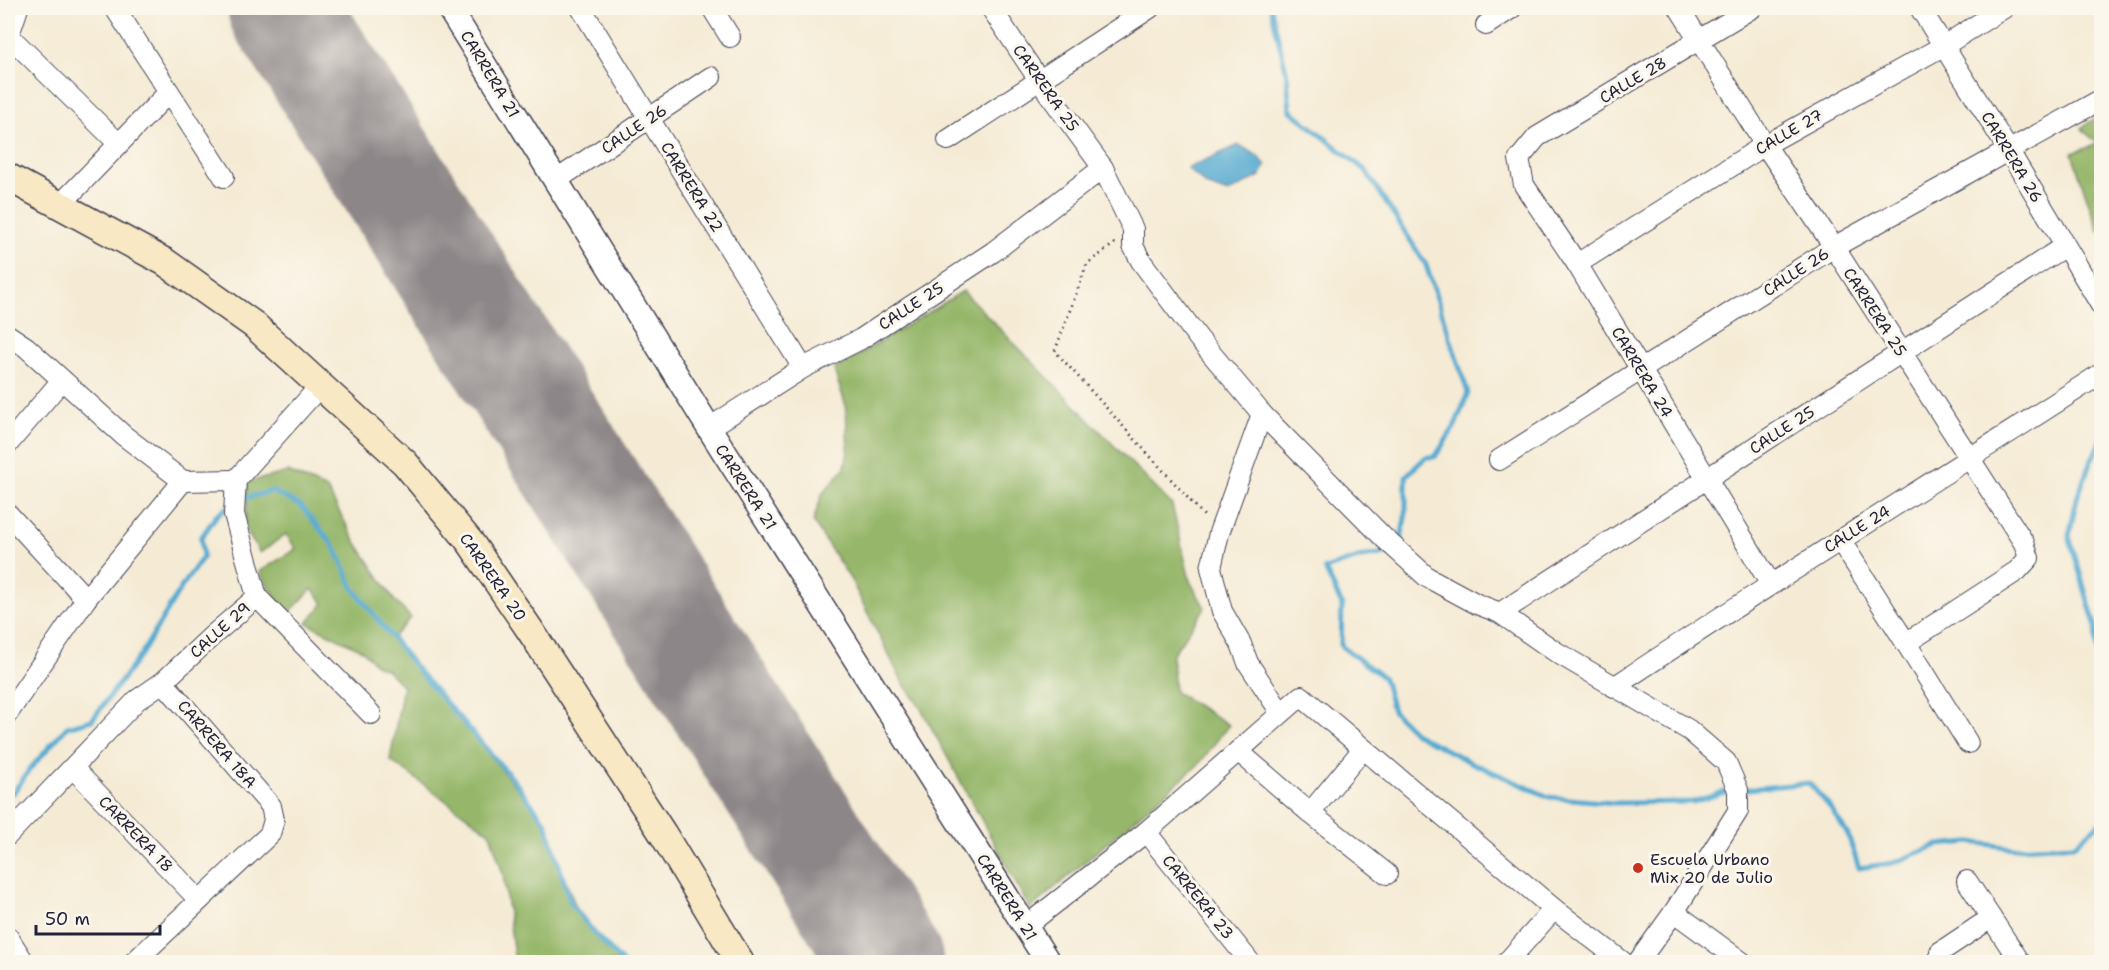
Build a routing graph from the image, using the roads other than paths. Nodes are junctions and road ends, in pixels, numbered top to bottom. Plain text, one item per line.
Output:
1 (18, 8) edge
2 (115, 8) edge
3 (449, 8) edge
4 (581, 8) edge
5 (712, 8) edge
6 (991, 8) edge
7 (1150, 8) edge
8 (1512, 8) edge
9 (1678, 8) edge
10 (1752, 8) edge
11 (1920, 8) edge
12 (2004, 8) edge
13 (1485, 25) dead end
14 (8, 36) edge
15 (730, 37) dead end
16 (1700, 40) junction
17 (1945, 45) junction
18 (711, 77) dead end
19 (1039, 80) junction
20 (168, 93) junction
21 (2102, 99) edge
22 (650, 119) junction
23 (948, 140) dead end
24 (119, 144) junction
25 (1765, 145) junction
26 (2009, 151) junction
27 (1519, 159) joint
28 (1102, 168) junction
29 (8, 177) edge
30 (224, 177) dead end
31 (555, 181) junction
32 (61, 204) junction
33 (2065, 246) junction
34 (1834, 247) junction
35 (1577, 264) junction
36 (2102, 307) edge
37 (8, 335) edge
38 (1901, 351) junction
39 (803, 368) junction
40 (1642, 370) junction
41 (2102, 372) edge
42 (62, 380) junction
43 (320, 386) junction
44 (1262, 414) junction
45 (709, 428) junction
46 (8, 444) edge
47 (1969, 459) junction
48 (1499, 460) dead end
49 (236, 480) junction
50 (1707, 480) junction
51 (183, 481) junction
52 (8, 514) edge
53 (1840, 540) junction
54 (1770, 583) junction
55 (257, 597) junction
56 (86, 599) junction
57 (1500, 613) junction
58 (1906, 643) junction
59 (163, 682) junction
60 (1614, 687) junction
61 (8, 713) edge
62 (1281, 713) junction
63 (371, 714) dead end
64 (1968, 743) dead end
65 (1363, 749) junction
66 (1238, 751) junction
67 (73, 768) junction
68 (1310, 813) junction
69 (1146, 832) junction
70 (8, 835) edge
71 (1388, 874) dead end
72 (1967, 881) dead end
73 (199, 900) junction
74 (1554, 909) junction
75 (1674, 912) junction
76 (1991, 918) junction
77 (1026, 926) junction
78 (8, 937) edge
79 (1940, 952) dead end
80 (24, 963) edge
81 (134, 963) edge
82 (740, 963) edge
83 (1048, 963) edge
84 (1250, 963) edge
85 (1507, 963) edge
86 (1623, 963) edge
87 (1638, 963) edge
88 (1742, 963) edge
89 (2020, 963) edge

1 - 14 street
2 - 20 street
3 - 31 street, CARRERA 21
4 - 22 street, CARRERA 22
5 - 15 street
6 - 19 street, CARRERA 25
7 - 19 street
8 - 13 street
9 - 16 street, CARRERA 25
10 - 16 street, CALLE 28
11 - 17 street, CARRERA 26
12 - 17 street, CALLE 27
14 - 24 street
16 - 25 street, CARRERA 25
16 - 27 street, CALLE 28
17 - 25 street, CALLE 27
17 - 26 street, CARRERA 26
18 - 22 street, CALLE 26
19 - 23 street
19 - 28 street, CARRERA 25
20 - 24 street
20 - 30 street
21 - 26 street, CALLE 26
22 - 31 street, CALLE 26
22 - 39 street, CARRERA 22
24 - 32 street
25 - 34 street, CARRERA 25
25 - 35 street, CALLE 27
26 - 33 street, CARRERA 26
26 - 34 street, CALLE 26
27 - 35 street, CARRERA 24
28 - 39 street, CALLE 25
28 - 44 street, CARRERA 25
29 - 32 main road, CARRERA 20
31 - 45 street, CARRERA 21
32 - 43 main road, CARRERA 20
33 - 36 street, CARRERA 26
33 - 38 street, CALLE 25
34 - 38 street, CARRERA 25
34 - 40 street, CALLE 26
35 - 40 street, CARRERA 24
37 - 42 street
38 - 47 street, CARRERA 25
38 - 50 street, CALLE 25
39 - 45 street, CALLE 25
40 - 48 street, CALLE 26
40 - 50 street, CARRERA 24
41 - 47 street, CALLE 24
42 - 46 street
42 - 51 street
43 - 49 street
43 - 82 main road, CARRERA 20
44 - 57 street, CARRERA 25
44 - 62 street
45 - 77 street, CARRERA 21
47 - 53 street, CALLE 24
47 - 58 street, CARRERA 25
49 - 51 street
49 - 55 street, CALLE 29
50 - 54 street, CARRERA 24
50 - 57 street, CALLE 25
51 - 56 street
52 - 56 street
53 - 54 street, CALLE 24
53 - 58 street
54 - 60 street, CALLE 24
55 - 59 street, CALLE 29
55 - 63 street
56 - 61 street
57 - 60 street, CARRERA 25
58 - 64 street
59 - 67 street, CALLE 29
59 - 73 street, CARRERA 18A
60 - 75 street, CARRERA 25
62 - 65 street
62 - 66 street
65 - 68 street
65 - 74 street
66 - 68 street
66 - 69 street
67 - 70 street, CALLE 29
67 - 73 street, CARRERA 18
68 - 71 street
69 - 77 street
69 - 84 street, CARRERA 23
72 - 76 street
73 - 81 street
74 - 85 street
74 - 86 street
75 - 87 street
75 - 88 street
76 - 79 street
76 - 89 street
77 - 83 street, CARRERA 21
78 - 80 street

